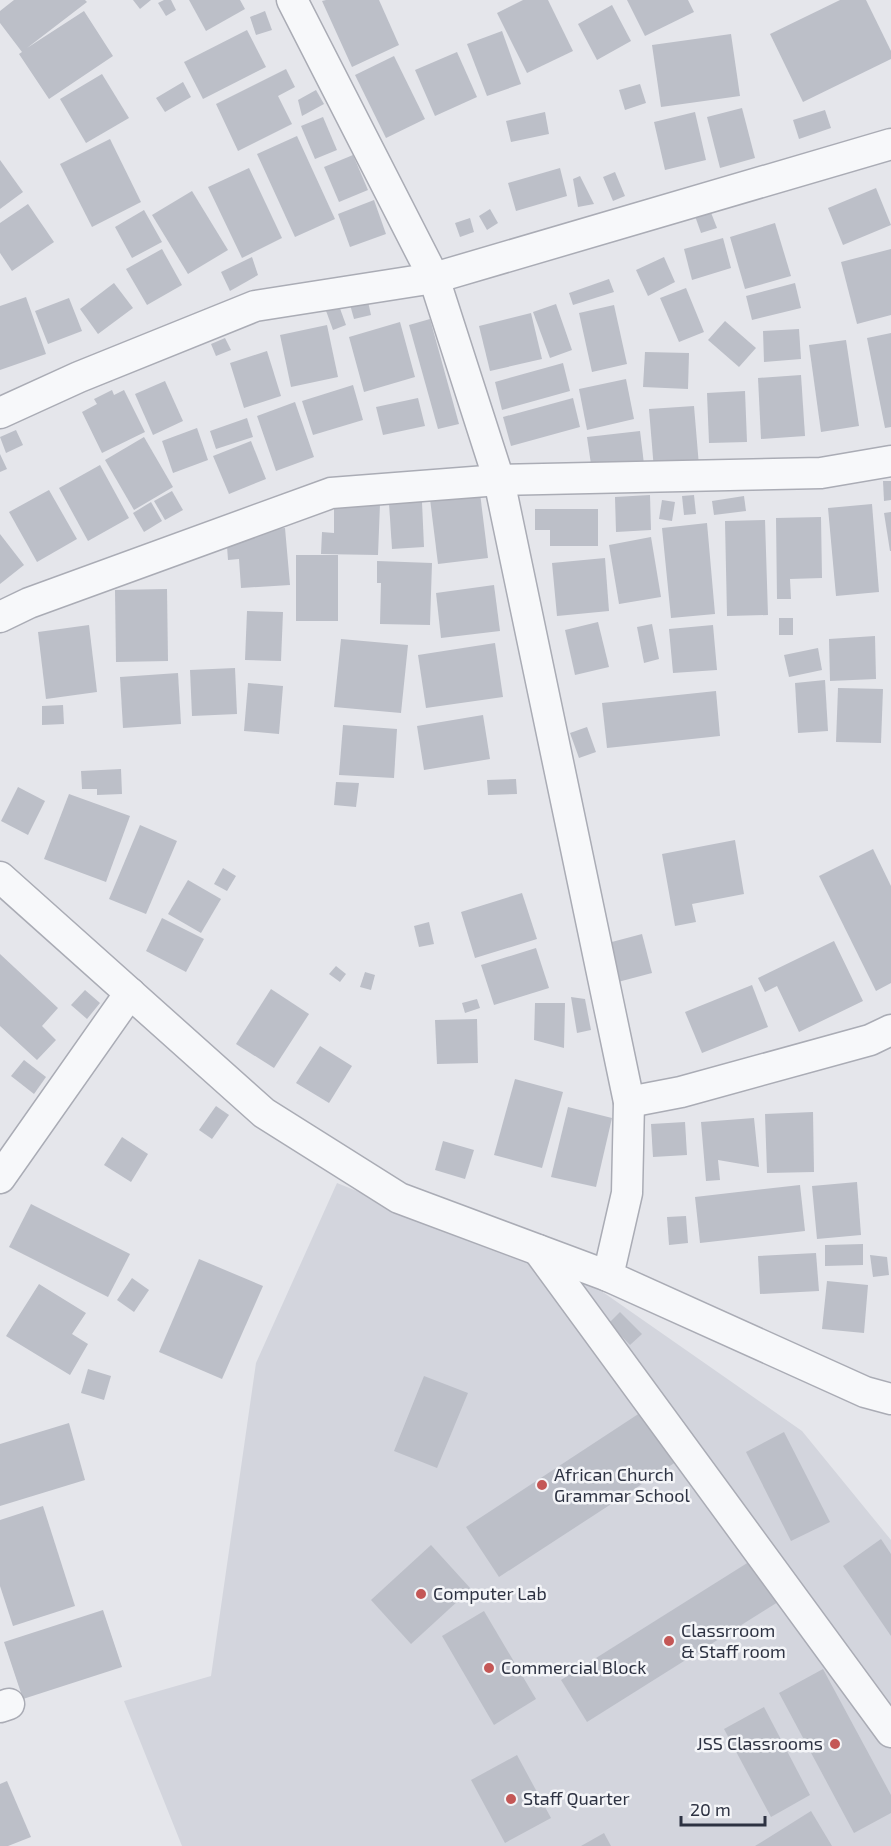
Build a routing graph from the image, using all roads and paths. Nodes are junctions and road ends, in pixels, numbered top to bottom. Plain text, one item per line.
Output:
1 (292, 0) edge
2 (891, 144) edge
3 (434, 278) junction
4 (0, 413) edge
5 (891, 461) edge
6 (499, 480) junction
7 (0, 617) edge
8 (0, 877) edge
9 (130, 993) junction
10 (891, 1030) edge
11 (629, 1102) junction
12 (0, 1178) edge
13 (538, 1250) junction
14 (608, 1276) junction
15 (891, 1399) edge
16 (891, 1732) edge

1 - 3 street
2 - 3 street
3 - 4 street
3 - 6 street
5 - 6 street
6 - 7 street
6 - 11 street
8 - 9 street
9 - 12 street
9 - 13 street
10 - 11 street
11 - 14 street
13 - 14 street
13 - 16 street
14 - 15 street

